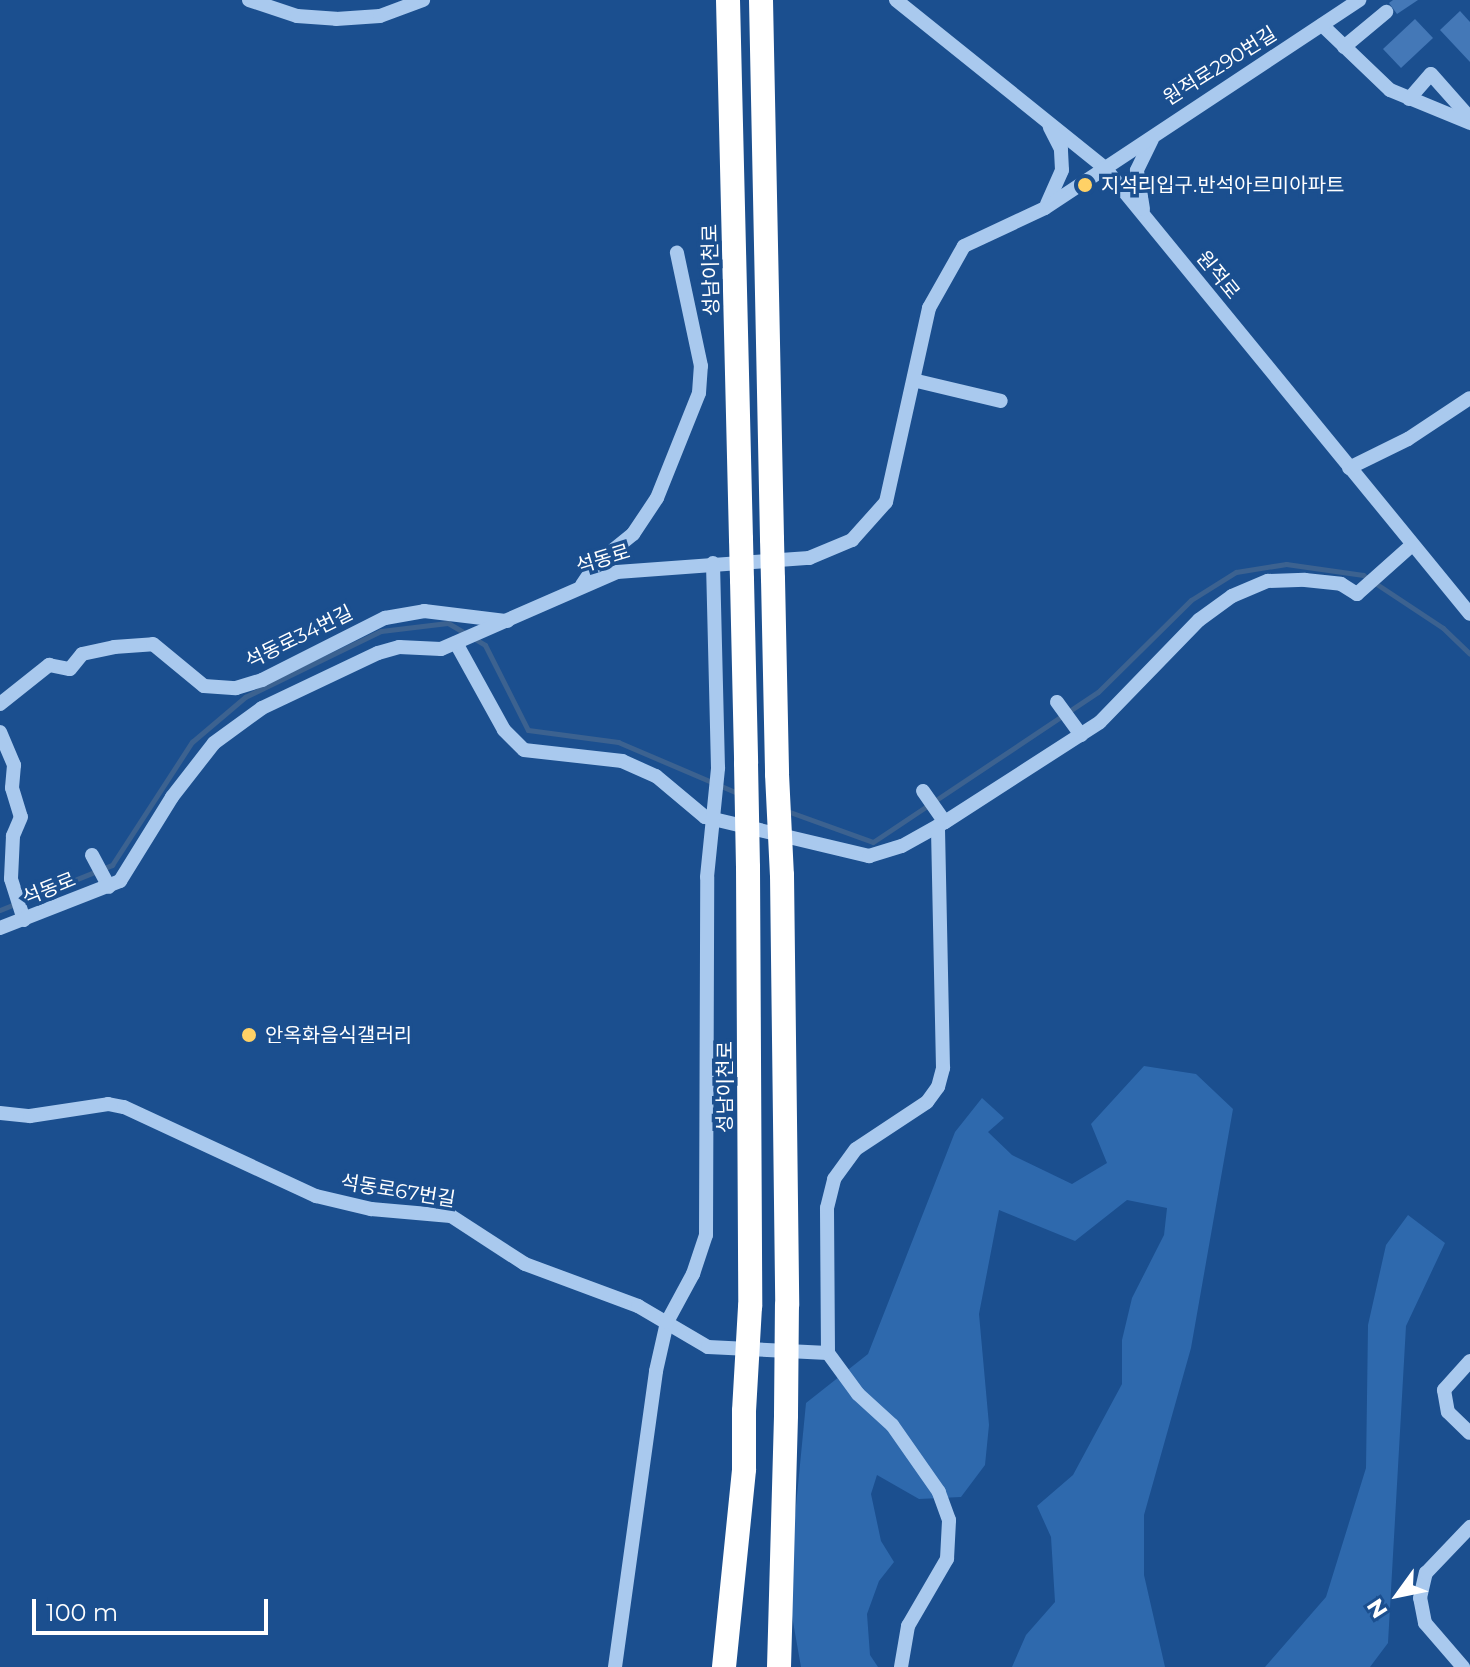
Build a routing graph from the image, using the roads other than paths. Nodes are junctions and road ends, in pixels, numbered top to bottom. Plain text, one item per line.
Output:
1 (249, 0) edge
2 (423, 0) edge
3 (728, 0) edge
4 (761, 0) edge
5 (896, 0) edge
6 (1359, 0) edge
7 (1386, 12) dead end
8 (1322, 25) junction
9 (1344, 47) junction
10 (1409, 99) junction
11 (1470, 120) edge
12 (1048, 123) junction
13 (1158, 129) junction
14 (1105, 168) junction
15 (1045, 208) junction
16 (1145, 217) junction
17 (677, 253) dead end
18 (917, 381) junction
19 (1470, 398) edge
20 (1001, 401) dead end
21 (1349, 468) junction
22 (1412, 545) junction
23 (713, 563) junction
24 (581, 586) junction
25 (1470, 614) edge
26 (507, 621) junction
27 (458, 642) junction
28 (0, 704) edge
29 (1059, 704) dead end
30 (0, 732) edge
31 (1079, 732) junction
32 (925, 794) dead end
33 (710, 814) junction
34 (941, 821) junction
35 (94, 859) dead end
36 (107, 883) junction
37 (23, 917) junction
38 (0, 928) edge
39 (0, 1113) edge
40 (667, 1322) junction
41 (828, 1353) junction
42 (1470, 1361) edge
43 (1470, 1433) edge
44 (1470, 1527) edge
45 (615, 1667) edge
46 (724, 1667) edge
47 (779, 1667) edge
48 (901, 1667) edge
49 (1463, 1667) edge

1 - 2 street
3 - 46 highway, 성남이천로, bridge
4 - 47 highway, bridge
5 - 12 street, 원적로
6 - 8 street, 원적로290번길
7 - 9 street
8 - 9 street
8 - 13 street, 원적로290번길
9 - 10 street
10 - 11 street
10 - 11 street
12 - 14 street, 원적로
12 - 15 street
13 - 14 street, 원적로290번길
13 - 16 street
14 - 15 street, 석동로
14 - 16 street, 원적로
15 - 18 street, 석동로
16 - 21 street, 원적로
17 - 24 street
18 - 20 street
18 - 23 street, 석동로
19 - 21 street
21 - 22 street, 원적로
22 - 25 street, 원적로
22 - 31 street
23 - 24 street, 석동로
23 - 33 street
24 - 26 street, 석동로
26 - 27 street, 석동로
26 - 28 street, 석동로34번길
27 - 33 street
27 - 36 street, 석동로
29 - 31 street
30 - 37 street
31 - 34 street
32 - 34 street
33 - 34 street
33 - 40 street
34 - 41 street
35 - 36 street
36 - 37 street, 석동로
37 - 38 street, 석동로
39 - 40 street, 석동로67번길
40 - 41 street, 석동로67번길
40 - 45 street
41 - 48 street
42 - 43 street
44 - 49 street

